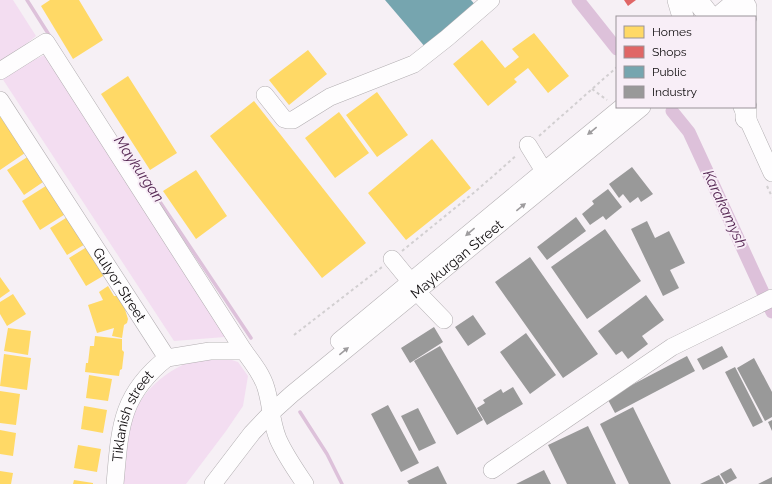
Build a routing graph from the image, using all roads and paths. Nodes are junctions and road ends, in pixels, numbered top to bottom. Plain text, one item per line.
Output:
1 (491, 0) edge
2 (678, 0) edge
3 (685, 0) edge
4 (697, 0) edge
5 (744, 8) edge
6 (683, 16) edge
7 (696, 16) edge
8 (709, 16) edge
9 (722, 16) edge
10 (616, 68) edge
11 (0, 71) edge
12 (592, 89) junction
13 (265, 95) dead end
14 (0, 100) edge
15 (616, 102) edge
16 (627, 108) edge
17 (745, 111) edge
18 (528, 145) junction
19 (544, 170) junction
20 (772, 173) edge
21 (392, 259) junction
22 (413, 287) junction
23 (772, 298) edge
24 (444, 320) dead end
25 (294, 335) dead end
26 (244, 350) junction
27 (167, 358) junction
28 (270, 405) junction
29 (492, 470) dead end
30 (115, 484) edge
31 (200, 484) edge
32 (213, 484) edge
33 (305, 484) edge

1 - 13 street
2 - 6 main road
3 - 7 main road
4 - 8 main road
5 - 9 main road
10 - 12 path
11 - 26 street
12 - 15 path
12 - 18 path
14 - 27 street, Gulyor Street
16 -> 19 street, Maykurgan Street
22 -> 16 street, Maykurgan Street
17 - 20 street
18 - 19 street
18 - 21 path
19 -> 22 street, Maykurgan Street
21 - 22 street
21 - 25 path
22 - 24 street
22 - 28 street, Maykurgan Street
23 - 29 street
26 - 27 street
26 - 28 street
27 - 30 street, Tiklanish street
28 - 31 street
28 - 32 street
28 - 33 street

